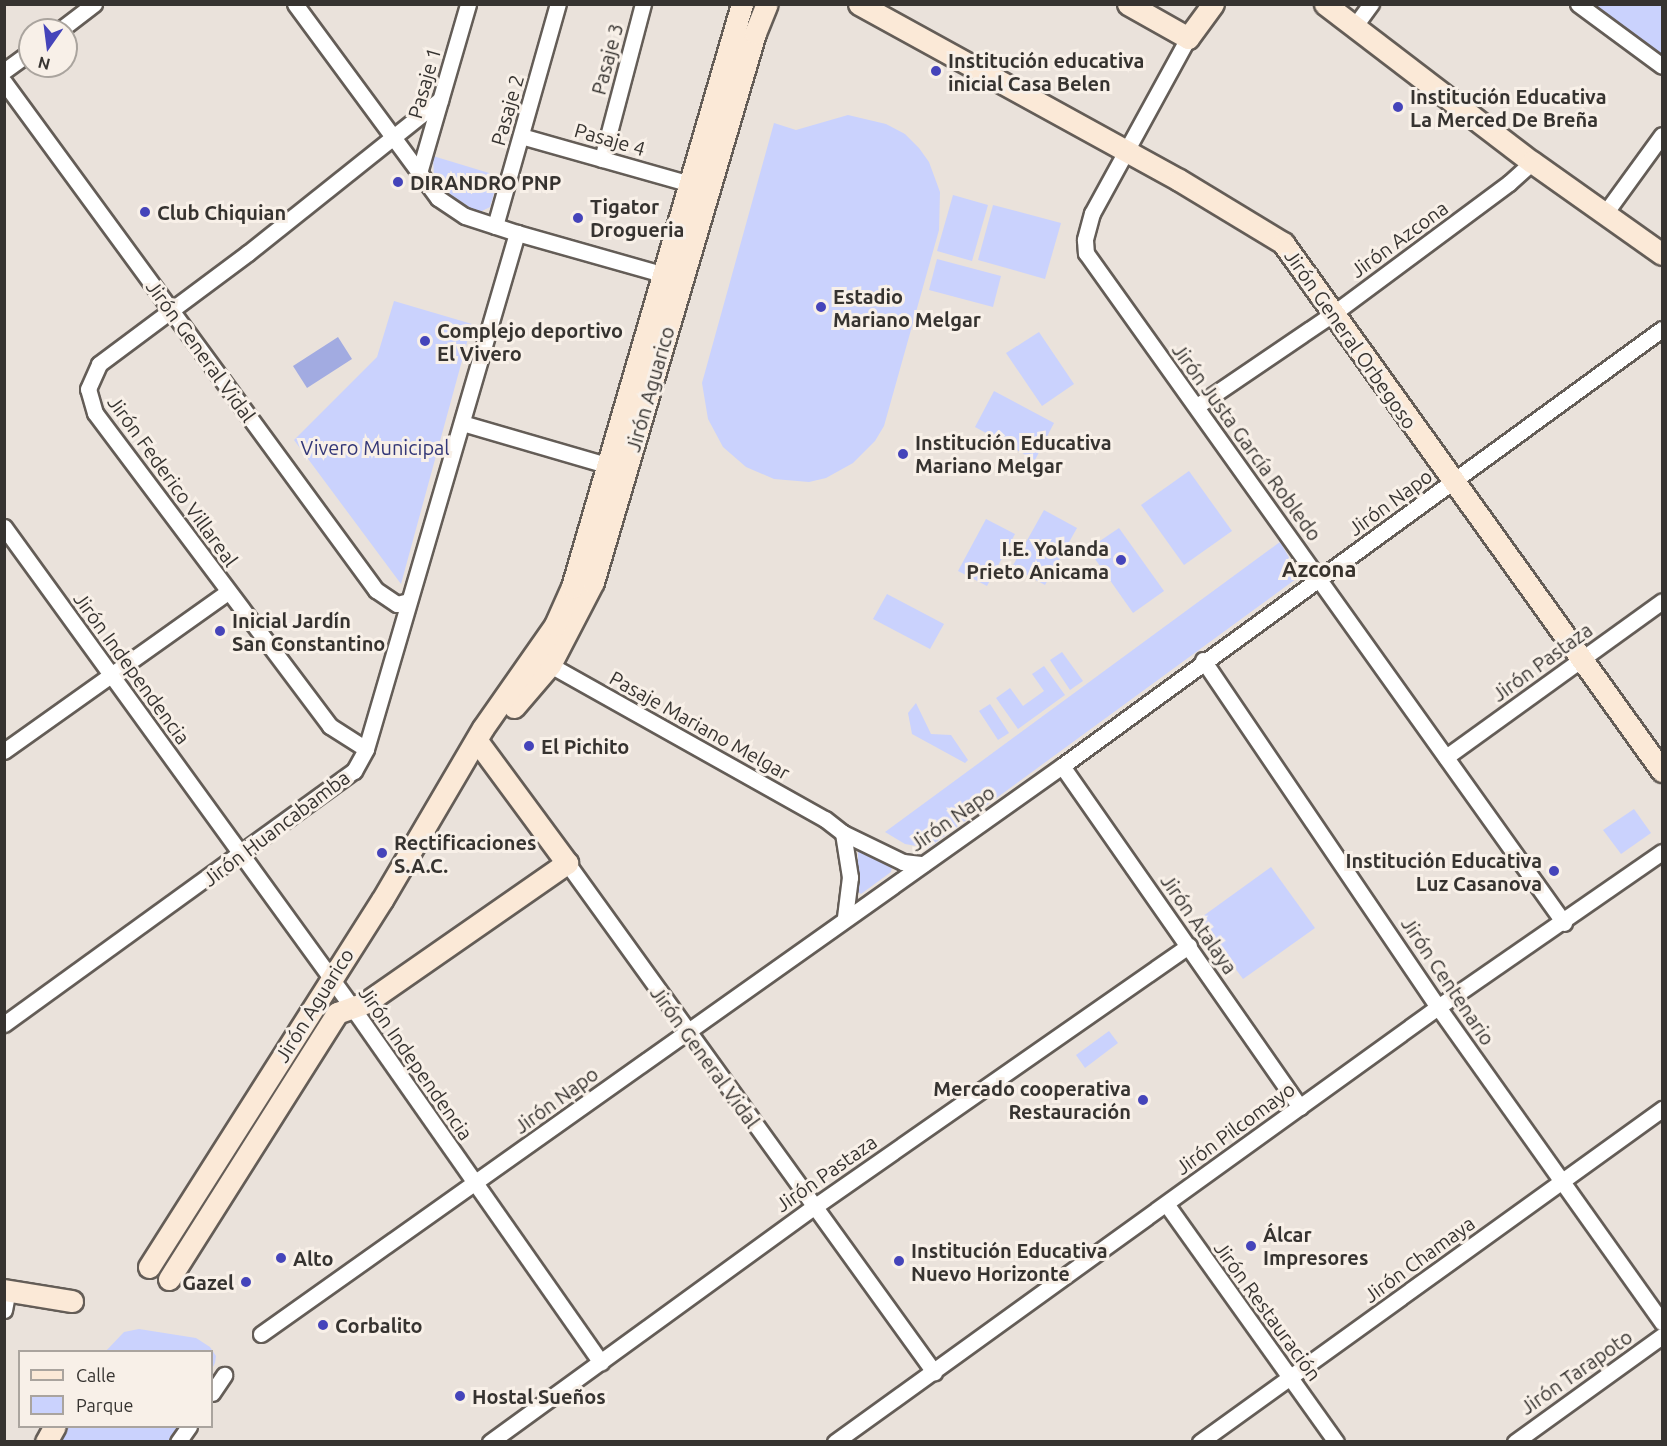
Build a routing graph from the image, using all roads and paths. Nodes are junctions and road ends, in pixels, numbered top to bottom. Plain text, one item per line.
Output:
1 (94, 4) edge
2 (295, 4) edge
3 (468, 4) edge
4 (558, 4) edge
5 (643, 4) edge
6 (742, 4) edge
7 (767, 4) edge
8 (859, 4) edge
9 (1128, 4) edge
10 (1213, 4) edge
11 (1325, 4) edge
12 (1371, 4) edge
13 (1578, 4) edge
14 (76, 18) edge
15 (1354, 27) junction
16 (1188, 38) junction
17 (18, 61) edge
18 (1662, 66) edge
19 (4, 71) edge
20 (4, 82) edge
21 (440, 100) junction
22 (1662, 135) edge
23 (521, 136) junction
24 (394, 139) junction
25 (1126, 150) junction
26 (602, 159) junction
27 (1532, 162) junction
28 (419, 173) junction
29 (687, 183) junction
30 (1606, 212) junction
31 (495, 226) junction
32 (517, 234) junction
33 (1662, 254) edge
34 (661, 274) junction
35 (682, 279) junction
36 (170, 310) junction
37 (1334, 313) junction
38 (1662, 329) edge
39 (1197, 406) junction
40 (462, 423) junction
41 (607, 465) junction
42 (1453, 482) junction
43 (4, 527) edge
44 (1319, 580) junction
45 (228, 592) junction
46 (409, 601) junction
47 (1662, 601) edge
48 (1203, 660) junction
49 (1581, 660) junction
50 (542, 661) junction
51 (112, 675) junction
52 (477, 741) junction
53 (366, 749) junction
54 (4, 751) edge
55 (1446, 757) junction
56 (1062, 766) junction
57 (1662, 771) edge
58 (843, 833) junction
59 (1662, 852) edge
60 (241, 855) junction
61 (567, 863) junction
62 (923, 864) junction
63 (845, 918) junction
64 (1564, 923) junction
65 (1190, 945) junction
66 (330, 977) junction
67 (352, 1007) junction
68 (1438, 1007) junction
69 (4, 1024) edge
70 (687, 1032) junction
71 (1300, 1107) junction
72 (1662, 1109) edge
73 (1563, 1182) junction
74 (476, 1184) junction
75 (190, 1201) junction
76 (1167, 1205) junction
77 (814, 1207) junction
78 (210, 1213) junction
79 (149, 1267) dead end
80 (169, 1279) dead end
81 (6, 1297) edge
82 (72, 1301) dead end
83 (1662, 1322) edge
84 (261, 1334) dead end
85 (1662, 1336) edge
86 (601, 1362) junction
87 (934, 1372) junction
88 (224, 1375) dead end
89 (1290, 1377) junction
90 (213, 1392) edge
91 (54, 1428) edge
92 (188, 1428) edge
93 (46, 1442) edge
94 (178, 1442) edge
95 (490, 1442) edge
96 (835, 1442) edge
97 (1200, 1442) edge
98 (1336, 1442) edge
99 (1515, 1442) edge

1 - 14 street
2 - 24 street
3 - 21 street, Pasaje 1
4 - 23 street, Pasaje 2
5 - 26 street, Pasaje 3
6 - 29 street, Jirón Aguarico
7 - 35 street, Jirón Aguarico
8 - 25 street, Jirón General Orbegoso
9 - 16 street
10 - 16 street
11 - 15 street
12 - 15 street
13 - 18 street
15 - 27 street
16 - 25 street
17 - 19 street
20 - 36 street, Jirón General Vidal
21 - 24 street, Jirón Federico Villareal
21 - 28 street, Pasaje 1
22 - 30 street
23 - 26 street, Pasaje 4
23 - 31 street, Pasaje 2
24 - 28 street
24 - 36 street, Jirón Federico Villareal
25 - 37 street, Jirón General Orbegoso
25 - 39 street, Jirón Justa García Robledo
26 - 29 street, Pasaje 4
27 - 30 street
27 - 37 street, Jirón Azcona
28 - 31 street
29 - 34 street, Jirón Aguarico
30 - 33 street
31 - 32 street
32 - 34 street
32 - 40 street, Jirón Huancabamba
34 - 35 street
34 - 41 street, Jirón Aguarico
35 - 50 street, Jirón Aguarico
36 - 45 street, Jirón Federico Villareal
36 - 46 street, Jirón General Vidal
37 - 39 street, Jirón Azcona
37 - 42 street, Jirón General Orbegoso
38 - 42 street, Jirón Napo
39 - 44 street, Jirón Justa García Robledo
40 - 41 street
40 - 46 street, Jirón Huancabamba
41 - 50 street, Jirón Aguarico
42 - 44 street, Jirón Napo
42 - 49 street, Jirón General Orbegoso
43 - 51 street, Jirón Independencia
44 - 48 street, Jirón Napo
44 - 55 street, Jirón Justa García Robledo
45 - 51 street
45 - 53 street, Jirón Federico Villareal
46 - 53 street, Jirón Huancabamba
47 - 49 street, Jirón Pastaza
48 - 56 street, Jirón Napo
48 - 68 street, Jirón Centenario
49 - 55 street, Jirón Pastaza
49 - 57 street, Jirón General Orbegoso
50 - 52 street, Jirón Aguarico
50 - 58 street, Pasaje Mariano Melgar
51 - 54 street
51 - 60 street, Jirón Independencia
52 - 61 street, Jirón General Vidal
52 - 66 street, Jirón Aguarico
53 - 60 street, Jirón Huancabamba
55 - 64 street, Jirón Justa García Robledo
56 - 62 street, Jirón Napo
56 - 65 street, Jirón Atalaya
58 - 62 street, Pasaje Mariano Melgar
58 - 63 street
59 - 64 street, Jirón Pilcomayo
60 - 66 street, Jirón Independencia
60 - 69 street, Jirón Huancabamba
61 - 67 street, Jirón Aguarico
61 - 70 street, Jirón General Vidal
62 - 63 street, Jirón Napo
63 - 70 street, Jirón Napo
64 - 68 street, Jirón Pilcomayo
65 - 71 street, Jirón Atalaya
65 - 77 street, Jirón Pastaza
66 - 67 street, Jirón Independencia
66 - 75 street, Jirón Aguarico
67 - 74 street, Jirón Independencia
67 - 78 street, Jirón Aguarico
68 - 71 street, Jirón Pilcomayo
68 - 73 street, Jirón Centenario
70 - 74 street, Jirón Napo
70 - 77 street, Jirón General Vidal
71 - 76 street, Jirón Pilcomayo
72 - 73 street, Jirón Chamaya
73 - 83 street, Jirón Centenario
73 - 89 street, Jirón Chamaya
74 - 84 street, Jirón Napo
74 - 86 street, Jirón Independencia
75 - 78 street
75 - 79 street, Jirón Aguarico
76 - 87 street, Jirón Pilcomayo
76 - 89 street, Jirón Restauración
77 - 86 street, Jirón Pastaza
77 - 87 street, Jirón General Vidal
78 - 80 street, Jirón Aguarico
81 - 82 street
85 - 99 street, Jirón Tarapoto
86 - 95 street, Jirón Pastaza
87 - 96 street, Jirón Pilcomayo
88 - 90 street
89 - 97 street, Jirón Chamaya
89 - 98 street, Jirón Restauración
91 - 93 street
92 - 94 street

